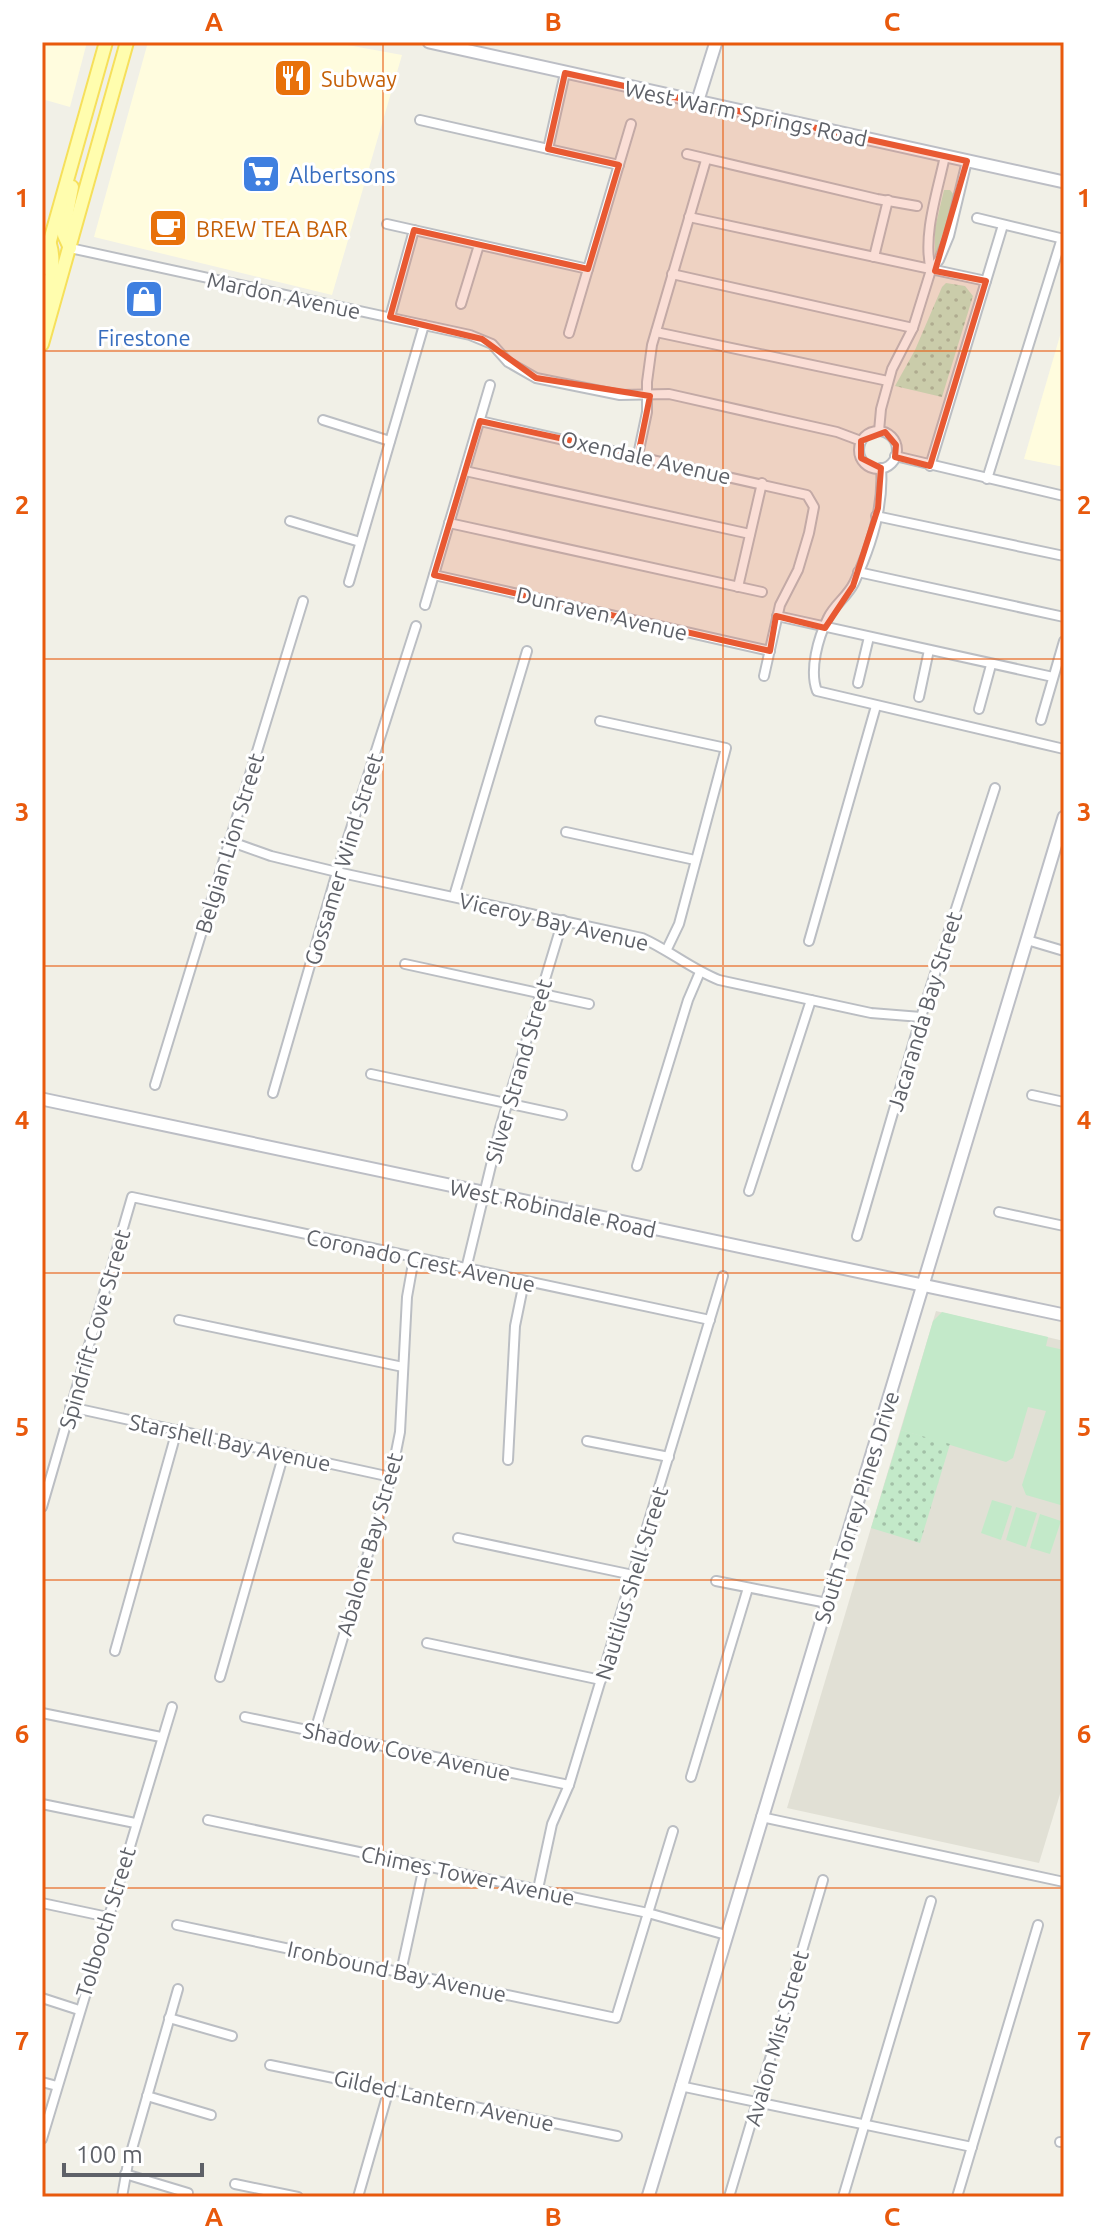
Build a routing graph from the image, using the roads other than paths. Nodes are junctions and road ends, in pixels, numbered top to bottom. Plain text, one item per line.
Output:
1 (106, 42) edge
2 (127, 42) edge
3 (429, 42) edge
4 (716, 42) edge
5 (565, 73) junction
6 (697, 103) junction
7 (420, 120) dead end
8 (631, 124) dead end
9 (548, 149) junction
10 (687, 154) dead end
11 (945, 156) junction
12 (73, 160) junction
13 (706, 160) junction
14 (967, 161) junction
15 (619, 165) junction
16 (1064, 182) edge
17 (888, 200) junction
18 (917, 206) dead end
19 (689, 217) junction
20 (977, 218) dead end
21 (387, 224) dead end
22 (1003, 225) junction
23 (414, 230) junction
24 (1063, 238) edge
25 (46, 242) edge
26 (479, 245) junction
27 (70, 248) junction
28 (874, 257) junction
29 (42, 269) edge
30 (588, 269) junction
31 (931, 270) junction
32 (672, 274) junction
33 (986, 281) junction
34 (461, 304) dead end
35 (390, 317) junction
36 (424, 325) junction
37 (913, 328) junction
38 (656, 332) junction
39 (569, 333) dead end
40 (43, 340) edge
41 (888, 381) junction
42 (490, 385) dead end
43 (648, 395) junction
44 (323, 420) dead end
45 (480, 421) junction
46 (879, 431) junction
47 (390, 441) junction
48 (861, 441) junction
49 (638, 455) junction
50 (895, 456) junction
51 (930, 466) junction
52 (881, 468) junction
53 (465, 471) junction
54 (987, 479) junction
55 (762, 483) junction
56 (1064, 496) edge
57 (876, 516) junction
58 (290, 521) dead end
59 (449, 523) junction
60 (750, 534) junction
61 (360, 542) junction
62 (1064, 556) edge
63 (858, 572) junction
64 (434, 575) junction
65 (349, 582) dead end
66 (738, 587) junction
67 (762, 592) dead end
68 (303, 601) dead end
69 (425, 605) dead end
70 (777, 616) junction
71 (1064, 617) edge
72 (416, 626) dead end
73 (825, 628) junction
74 (869, 637) junction
75 (1064, 641) edge
76 (929, 650) junction
77 (527, 651) dead end
78 (770, 651) junction
79 (991, 665) junction
80 (764, 676) dead end
81 (1053, 677) junction
82 (858, 683) dead end
83 (919, 697) dead end
84 (876, 706) junction
85 (979, 709) dead end
86 (1041, 720) dead end
87 (600, 721) dead end
88 (1064, 749) edge
89 (995, 788) dead end
90 (1064, 817) edge
91 (566, 832) dead end
92 (229, 841) junction
93 (695, 860) junction
94 (337, 872) junction
95 (454, 896) junction
96 (563, 920) junction
97 (1027, 940) junction
98 (809, 941) dead end
99 (667, 949) junction
100 (1064, 951) edge
101 (405, 964) dead end
102 (700, 972) junction
103 (540, 993) junction
104 (811, 1000) junction
105 (589, 1004) dead end
106 (921, 1017) junction
107 (371, 1074) dead end
108 (155, 1085) dead end
109 (273, 1093) dead end
110 (1032, 1095) dead end
111 (42, 1099) edge
112 (1064, 1102) edge
113 (508, 1103) junction
114 (562, 1115) dead end
115 (637, 1166) dead end
116 (749, 1191) dead end
117 (483, 1194) junction
118 (132, 1197) joint
119 (999, 1212) dead end
120 (1064, 1226) edge
121 (857, 1236) dead end
122 (414, 1258) junction
123 (466, 1269) junction
124 (723, 1276) dead end
125 (524, 1282) junction
126 (923, 1284) junction
127 (1064, 1315) edge
128 (179, 1320) dead end
129 (710, 1320) junction
130 (403, 1367) junction
131 (70, 1407) junction
132 (177, 1430) junction
133 (587, 1441) dead end
134 (284, 1453) junction
135 (669, 1457) junction
136 (508, 1460) dead end
137 (391, 1477) junction
138 (42, 1507) edge
139 (458, 1538) dead end
140 (633, 1575) junction
141 (716, 1581) dead end
142 (748, 1588) junction
143 (827, 1603) junction
144 (427, 1643) dead end
145 (115, 1651) dead end
146 (220, 1677) dead end
147 (601, 1680) junction
148 (172, 1707) dead end
149 (42, 1713) edge
150 (245, 1717) dead end
151 (315, 1731) junction
152 (161, 1737) junction
153 (691, 1777) dead end
154 (569, 1785) junction
155 (42, 1804) edge
156 (761, 1817) junction
157 (208, 1820) dead end
158 (135, 1823) junction
159 (673, 1831) dead end
160 (424, 1866) junction
161 (823, 1880) dead end
162 (1064, 1882) edge
163 (538, 1889) junction
164 (931, 1901) dead end
165 (42, 1903) edge
166 (648, 1913) junction
167 (108, 1917) junction
168 (177, 1925) dead end
169 (1038, 1925) dead end
170 (726, 1935) junction
171 (401, 1972) junction
172 (178, 1989) dead end
173 (42, 1998) edge
174 (79, 2010) junction
175 (169, 2018) junction
176 (232, 2036) dead end
177 (270, 2065) dead end
178 (42, 2082) edge
179 (57, 2086) junction
180 (680, 2086) junction
181 (389, 2089) junction
182 (147, 2096) junction
183 (757, 2104) junction
184 (211, 2115) dead end
185 (865, 2125) junction
186 (617, 2136) dead end
187 (42, 2139) edge
188 (972, 2147) junction
189 (125, 2174) junction
190 (235, 2184) dead end
191 (188, 2193) dead end
192 (122, 2197) edge
193 (298, 2197) edge
194 (358, 2197) edge
195 (648, 2197) edge
196 (729, 2197) edge
197 (843, 2197) edge
198 (957, 2197) edge

1 - 12 main road
2 - 27 main road
3 - 5 main road, West Warm Springs Road
4 - 6 main road
5 - 6 main road, West Warm Springs Road
5 - 9 street
6 - 11 main road, West Warm Springs Road
7 - 9 street
8 - 15 street
9 - 15 street
10 - 13 street
11 - 14 main road, West Warm Springs Road
11 - 31 street
12 - 25 main road
12 - 27 main road
13 - 17 street
13 - 19 street
14 - 16 main road, West Warm Springs Road
14 - 31 street
15 - 30 street
17 - 18 street
17 - 28 street
19 - 28 street
19 - 32 street
20 - 22 street
21 - 23 street
22 - 24 street
22 - 33 street
23 - 26 street
23 - 35 street
24 - 54 street
25 - 29 main road
25 - 40 main road
26 - 30 street
26 - 34 street
27 - 35 street, Mardon Avenue
27 - 40 main road
28 - 31 street
30 - 39 street
31 - 33 street
31 - 37 street
32 - 37 street
32 - 38 street
33 - 51 street
35 - 36 street, Mardon Avenue
36 - 43 street, Mardon Avenue
36 - 47 street
37 - 41 street
38 - 41 street
38 - 43 street
41 - 46 street
42 - 45 street
43 - 48 street, Mardon Avenue
43 - 49 street
44 - 47 street
45 - 49 street, Oxendale Avenue
45 - 53 street
46 - 48 street
46 - 50 street
47 - 61 street
48 - 52 street
49 - 55 street, Oxendale Avenue
50 - 51 street
50 - 52 street
51 - 54 street
52 - 57 street
53 - 59 street
53 - 60 street
54 - 56 street
55 - 60 street
55 - 70 street, Oxendale Avenue
57 - 62 street
57 - 63 street
58 - 61 street
59 - 64 street
59 - 66 street
60 - 66 street
61 - 65 street
63 - 71 street
63 - 73 street
64 - 69 street
64 - 78 street, Dunraven Avenue
66 - 67 street
68 - 92 street, Belgian Lion Street
70 - 73 street
70 - 78 street
72 - 94 street, Gossamer Wind Street
73 - 74 street
73 - 84 street
74 - 76 street
74 - 82 street
75 - 81 street
76 - 79 street
76 - 83 street
77 - 95 street
78 - 80 street
79 - 81 street
79 - 85 street
81 - 86 street
84 - 88 street
84 - 98 street
87 - 93 street
89 - 106 street, Jacaranda Bay Street
90 - 97 main road, South Torrey Pines Drive
91 - 93 street
92 - 94 street, Viceroy Bay Avenue
92 - 108 street, Belgian Lion Street
93 - 99 street
94 - 95 street, Viceroy Bay Avenue
94 - 109 street, Gossamer Wind Street
95 - 96 street, Viceroy Bay Avenue
96 - 99 street, Viceroy Bay Avenue
96 - 103 street, Silver Strand Street
97 - 100 street
97 - 126 main road, South Torrey Pines Drive
99 - 102 street, Viceroy Bay Avenue
101 - 103 street
102 - 104 street, Viceroy Bay Avenue
102 - 115 street
103 - 105 street
103 - 113 street, Silver Strand Street
104 - 106 street, Viceroy Bay Avenue
104 - 116 street
106 - 121 street, Jacaranda Bay Street
107 - 113 street
110 - 112 street
111 - 117 main road, West Robindale Road
113 - 114 street
113 - 117 street, Silver Strand Street
117 - 123 street, Silver Strand Street
117 - 126 main road, West Robindale Road
118 - 122 street, Coronado Crest Avenue
118 - 131 street, Spindrift Cove Street
119 - 120 street
122 - 123 street, Coronado Crest Avenue
122 - 130 street, Abalone Bay Street
123 - 125 street, Coronado Crest Avenue
124 - 129 street, Nautilus Shell Street
125 - 129 street, Coronado Crest Avenue
125 - 136 street
126 - 127 main road, West Robindale Road
126 - 143 main road, South Torrey Pines Drive
128 - 130 street
129 - 135 street, Nautilus Shell Street
130 - 137 street, Abalone Bay Street
131 - 132 street, Starshell Bay Avenue
131 - 138 street, Spindrift Cove Street
132 - 134 street, Starshell Bay Avenue
132 - 145 street
133 - 135 street
134 - 137 street, Starshell Bay Avenue
134 - 146 street
135 - 140 street, Nautilus Shell Street
137 - 151 street, Abalone Bay Street
139 - 140 street
140 - 147 street, Nautilus Shell Street
141 - 142 street
142 - 143 street
142 - 153 street
143 - 156 main road, South Torrey Pines Drive
144 - 147 street
147 - 154 street, Nautilus Shell Street
148 - 152 street, Tolbooth Street
149 - 152 street
150 - 151 street, Shadow Cove Avenue
151 - 154 street, Shadow Cove Avenue
152 - 158 street, Tolbooth Street
154 - 163 street, Nautilus Shell Street
155 - 158 street
156 - 162 street
156 - 170 main road, South Torrey Pines Drive
157 - 160 street, Chimes Tower Avenue
158 - 167 street, Tolbooth Street
159 - 166 street
160 - 163 street, Chimes Tower Avenue
160 - 171 street
161 - 183 street, Avalon Mist Street
163 - 166 street, Chimes Tower Avenue
164 - 185 street
165 - 167 street
166 - 170 street, Chimes Tower Avenue
166 - 171 street, Ironbound Bay Avenue
167 - 174 street, Tolbooth Street
168 - 171 street, Ironbound Bay Avenue
169 - 188 street
170 - 180 main road, South Torrey Pines Drive
172 - 175 street
173 - 174 street
174 - 179 street, Tolbooth Street
175 - 176 street
175 - 182 street
177 - 181 street, Gilded Lantern Avenue
178 - 179 street
179 - 187 street, Tolbooth Street
180 - 183 street
180 - 195 main road, South Torrey Pines Drive
181 - 186 street, Gilded Lantern Avenue
181 - 194 street
182 - 184 street
182 - 189 street
183 - 185 street
183 - 196 street, Avalon Mist Street
185 - 188 street
185 - 197 street
188 - 198 street
189 - 191 street
189 - 192 street
190 - 193 street

